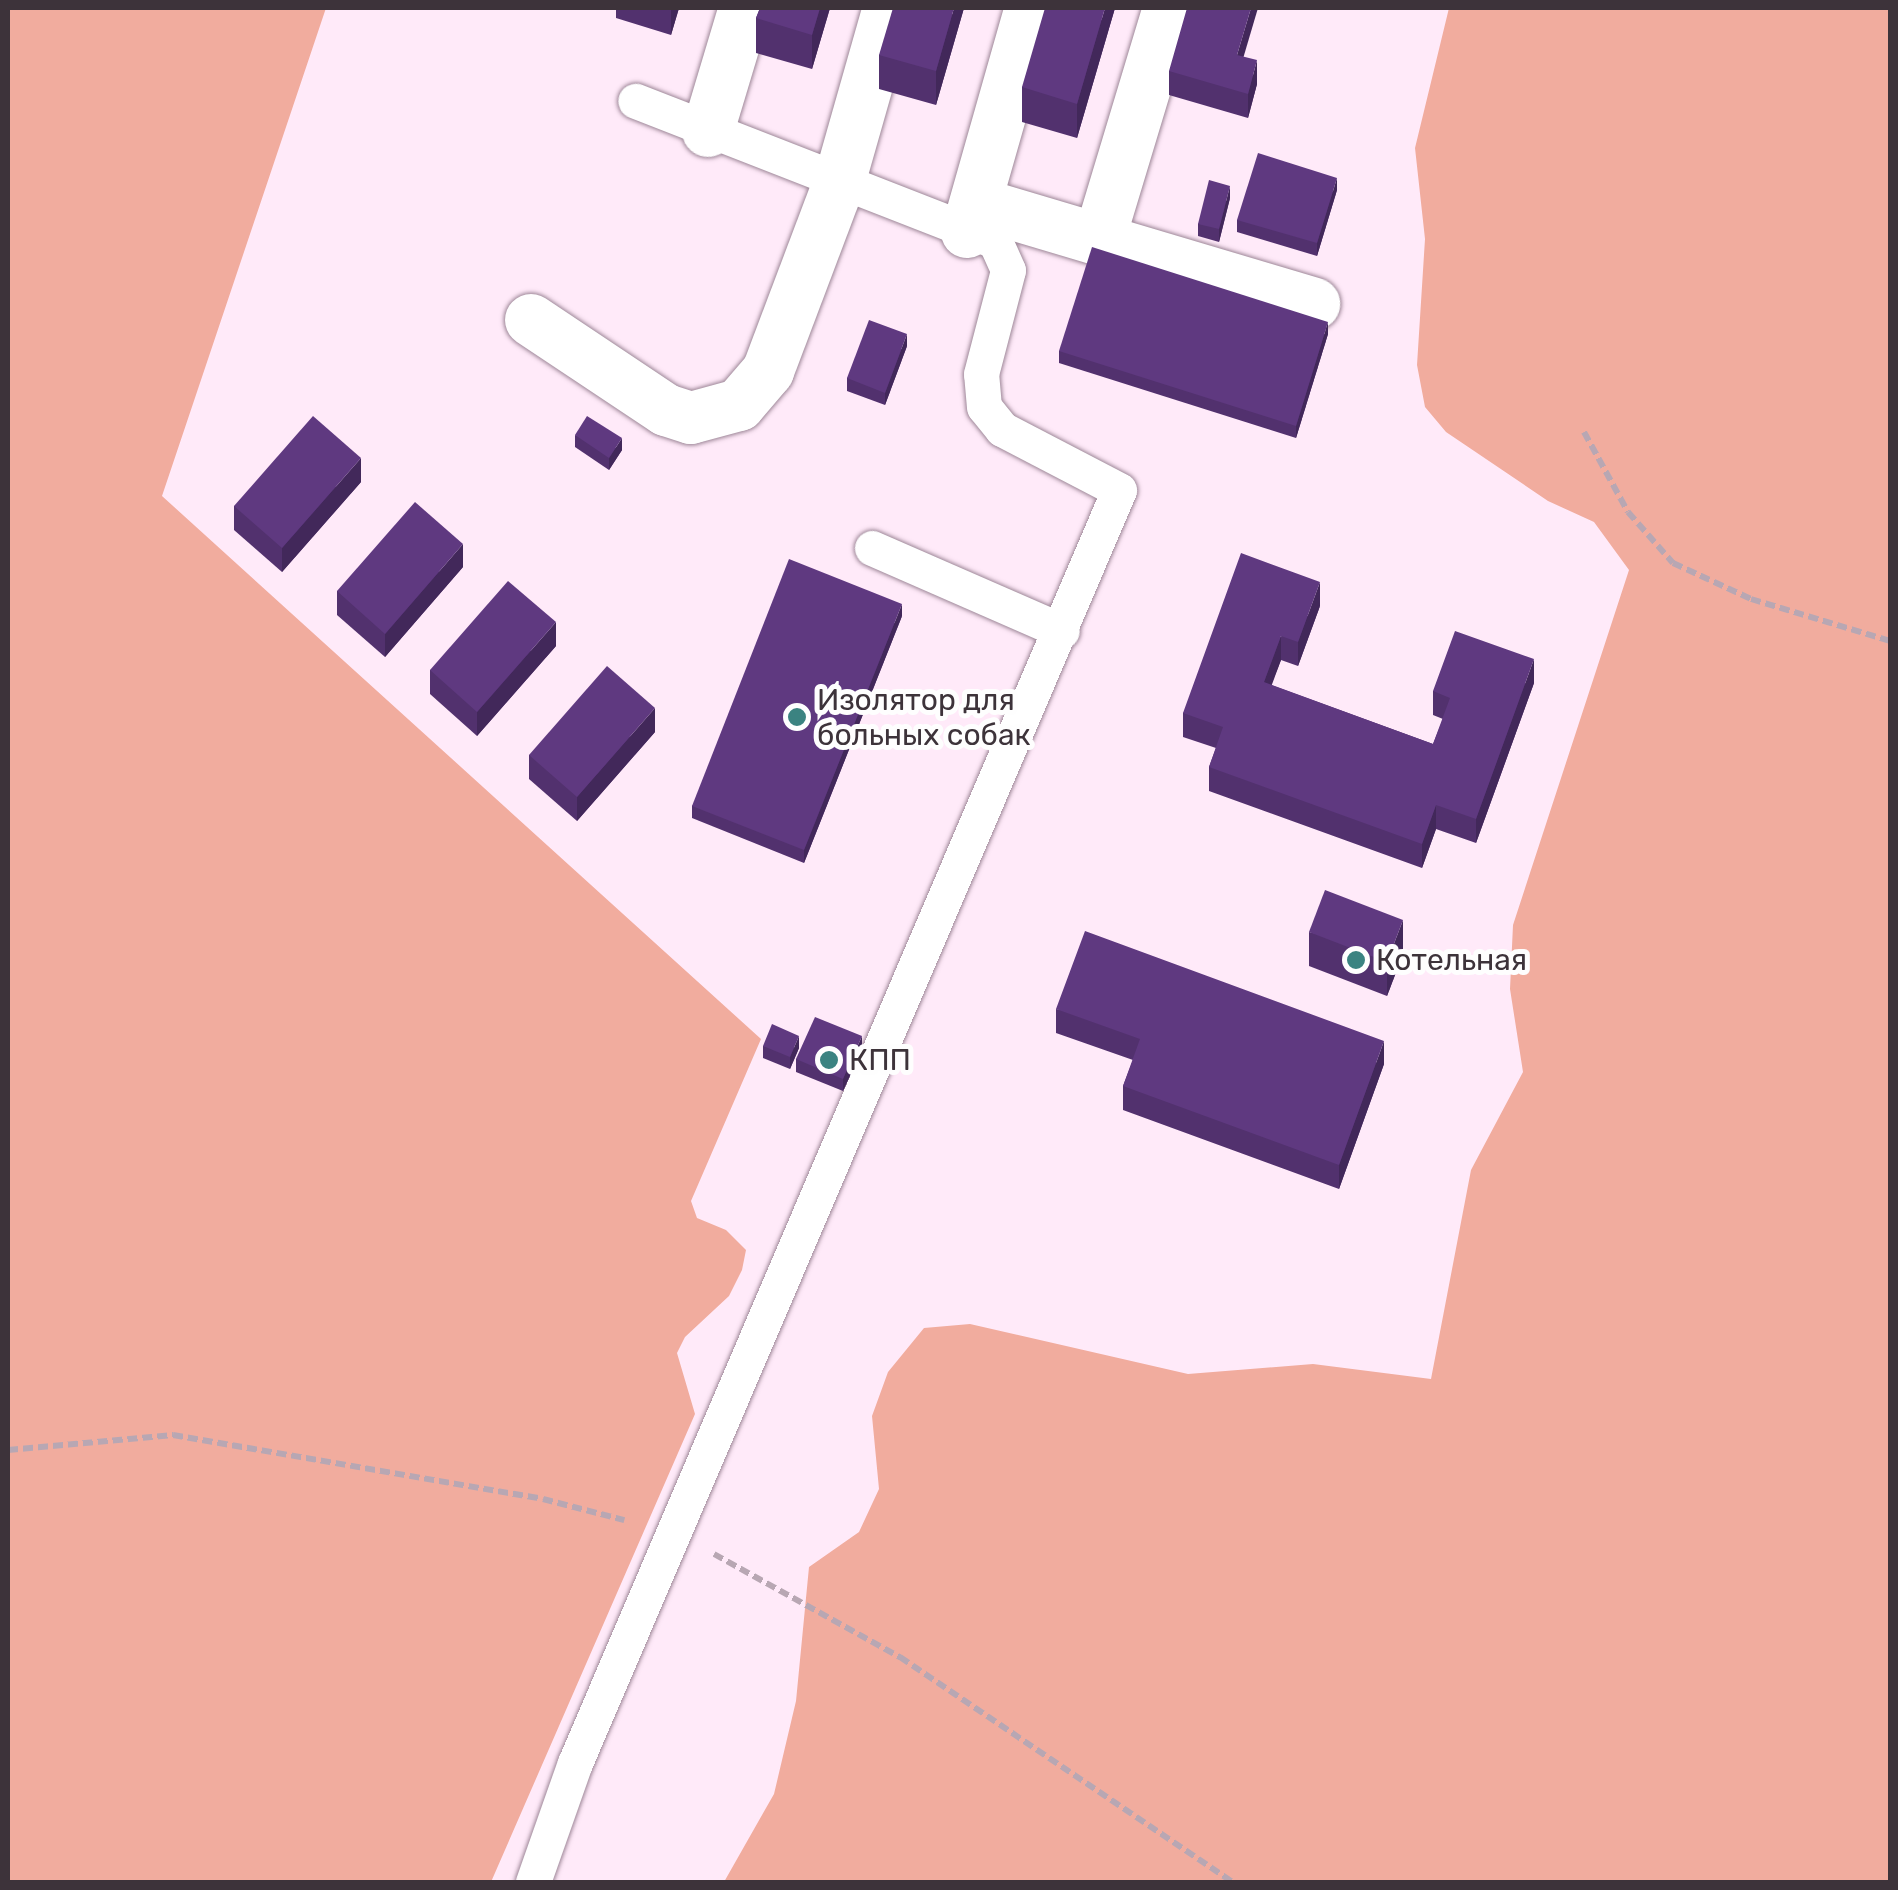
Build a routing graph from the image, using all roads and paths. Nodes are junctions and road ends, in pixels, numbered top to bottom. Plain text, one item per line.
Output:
1 (745, 8) edge
2 (890, 8) edge
3 (1031, 8) edge
4 (1169, 8) edge
5 (635, 101) dead end
6 (708, 130) junction
7 (839, 183) junction
8 (971, 218) junction
9 (1099, 240) junction
10 (1314, 304) dead end
11 (531, 320) dead end
12 (1584, 432) dead end
13 (872, 548) dead end
14 (1062, 631) junction
15 (1890, 641) edge
16 (533, 1882) edge

1 - 6 street
2 - 7 street
3 - 8 street
4 - 9 street
5 - 6 lane
6 - 7 lane
7 - 8 lane
7 - 11 street
8 - 9 street
8 - 14 lane
9 - 10 street
12 - 15 path
13 - 14 lane
14 - 16 lane

